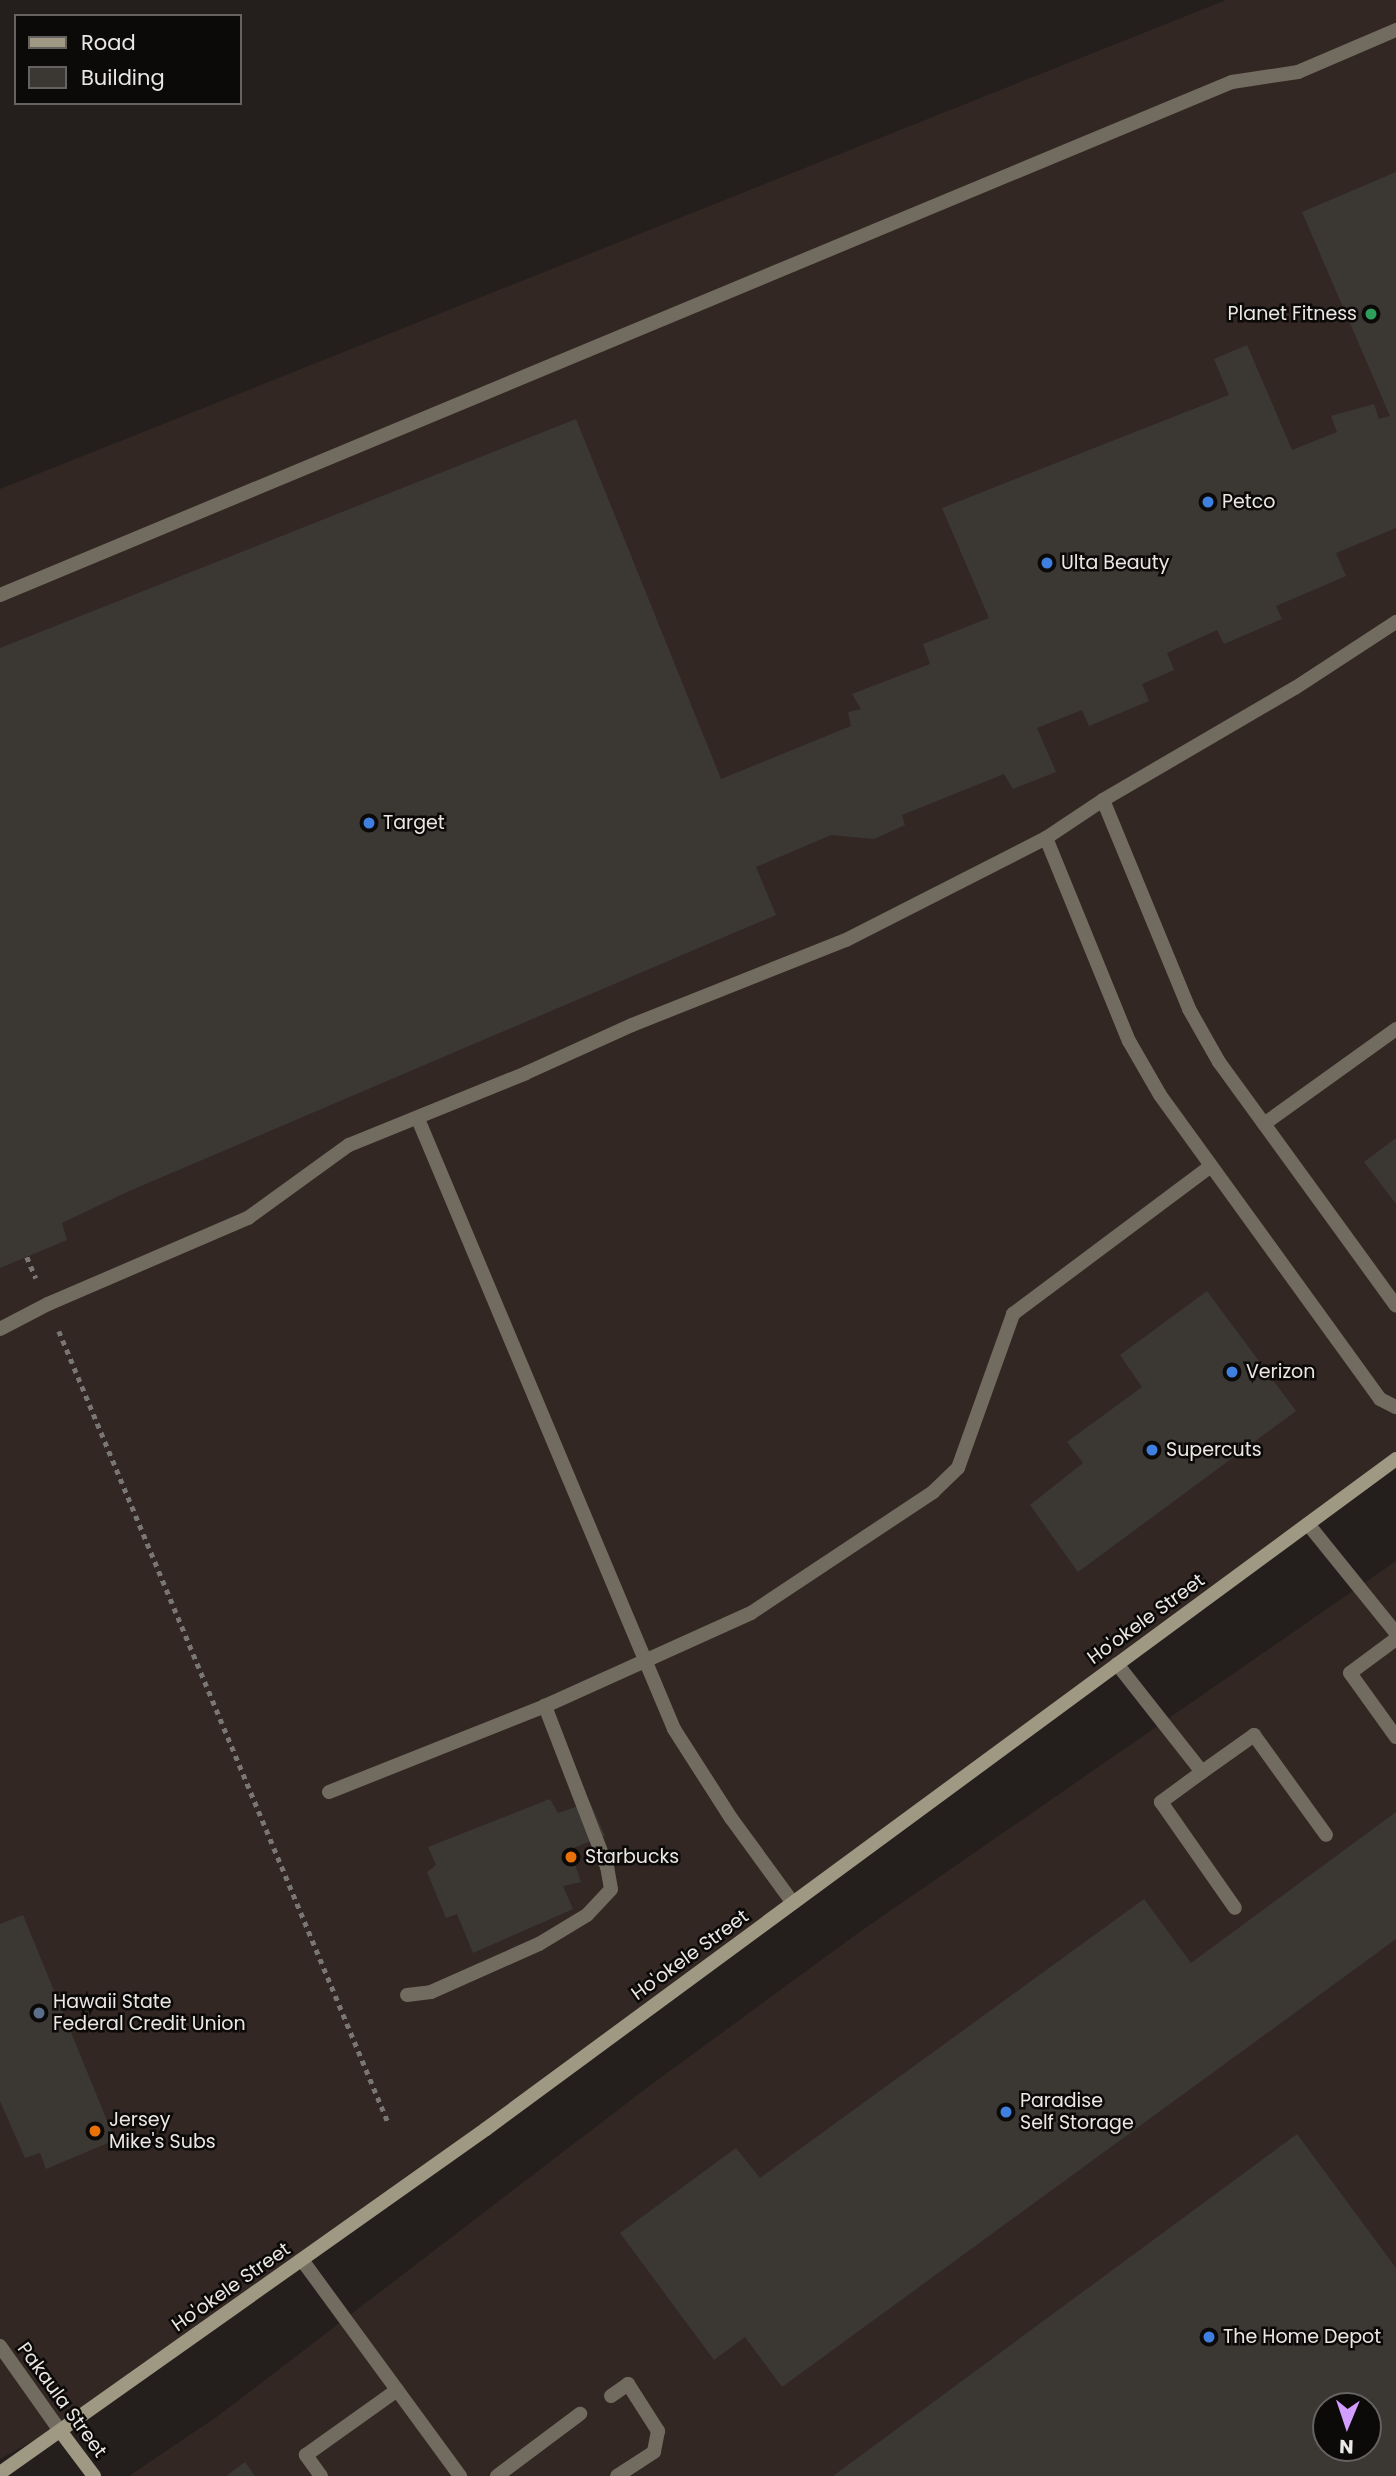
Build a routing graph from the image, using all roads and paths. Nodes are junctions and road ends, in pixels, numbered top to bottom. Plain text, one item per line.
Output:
1 (1396, 30) edge
2 (0, 595) edge
3 (1396, 622) edge
4 (1102, 800) junction
5 (1046, 838) junction
6 (1396, 1029) edge
7 (418, 1119) junction
8 (1264, 1124) junction
9 (1211, 1166) junction
10 (27, 1257) dead end
11 (48, 1304) junction
12 (1396, 1306) edge
13 (0, 1329) edge
14 (1396, 1407) edge
15 (1396, 1459) edge
16 (1308, 1524) junction
17 (1396, 1633) edge
18 (1396, 1639) edge
19 (645, 1661) junction
20 (1117, 1664) junction
21 (545, 1706) junction
22 (1396, 1737) edge
23 (1202, 1772) junction
24 (329, 1793) dead end
25 (1326, 1835) dead end
26 (793, 1903) junction
27 (1235, 1908) dead end
28 (407, 1995) dead end
29 (388, 2122) dead end
30 (302, 2260) junction
31 (0, 2346) edge
32 (397, 2390) junction
33 (611, 2396) dead end
34 (580, 2414) dead end
35 (61, 2432) junction
36 (0, 2473) edge
37 (94, 2476) edge
38 (321, 2476) edge
39 (460, 2476) edge
40 (497, 2476) edge
41 (617, 2476) edge

1 - 2 street
3 - 4 street
4 - 5 street
4 - 8 street
5 - 7 street
5 - 9 street
6 - 8 street
7 - 11 street
7 - 19 street
8 - 12 street
9 - 14 street
9 - 19 street
10 - 11 path
11 - 13 street
11 - 29 path
15 - 16 main road, Ho'okele Street
16 - 17 street
16 - 20 main road, Ho'okele Street
18 - 22 street
19 - 21 street
19 - 26 street
20 - 23 street
20 - 26 main road, Ho'okele Street
21 - 24 street
21 - 28 street
23 - 25 street
23 - 27 street
26 - 30 main road, Ho'okele Street
30 - 32 street
30 - 35 main road, Ho'okele Street
31 - 35 street, Pakaula Street
32 - 38 street
32 - 39 street
33 - 41 street
34 - 40 street
35 - 36 main road, Ho'okele Street
35 - 37 main road, Pakaula Street

